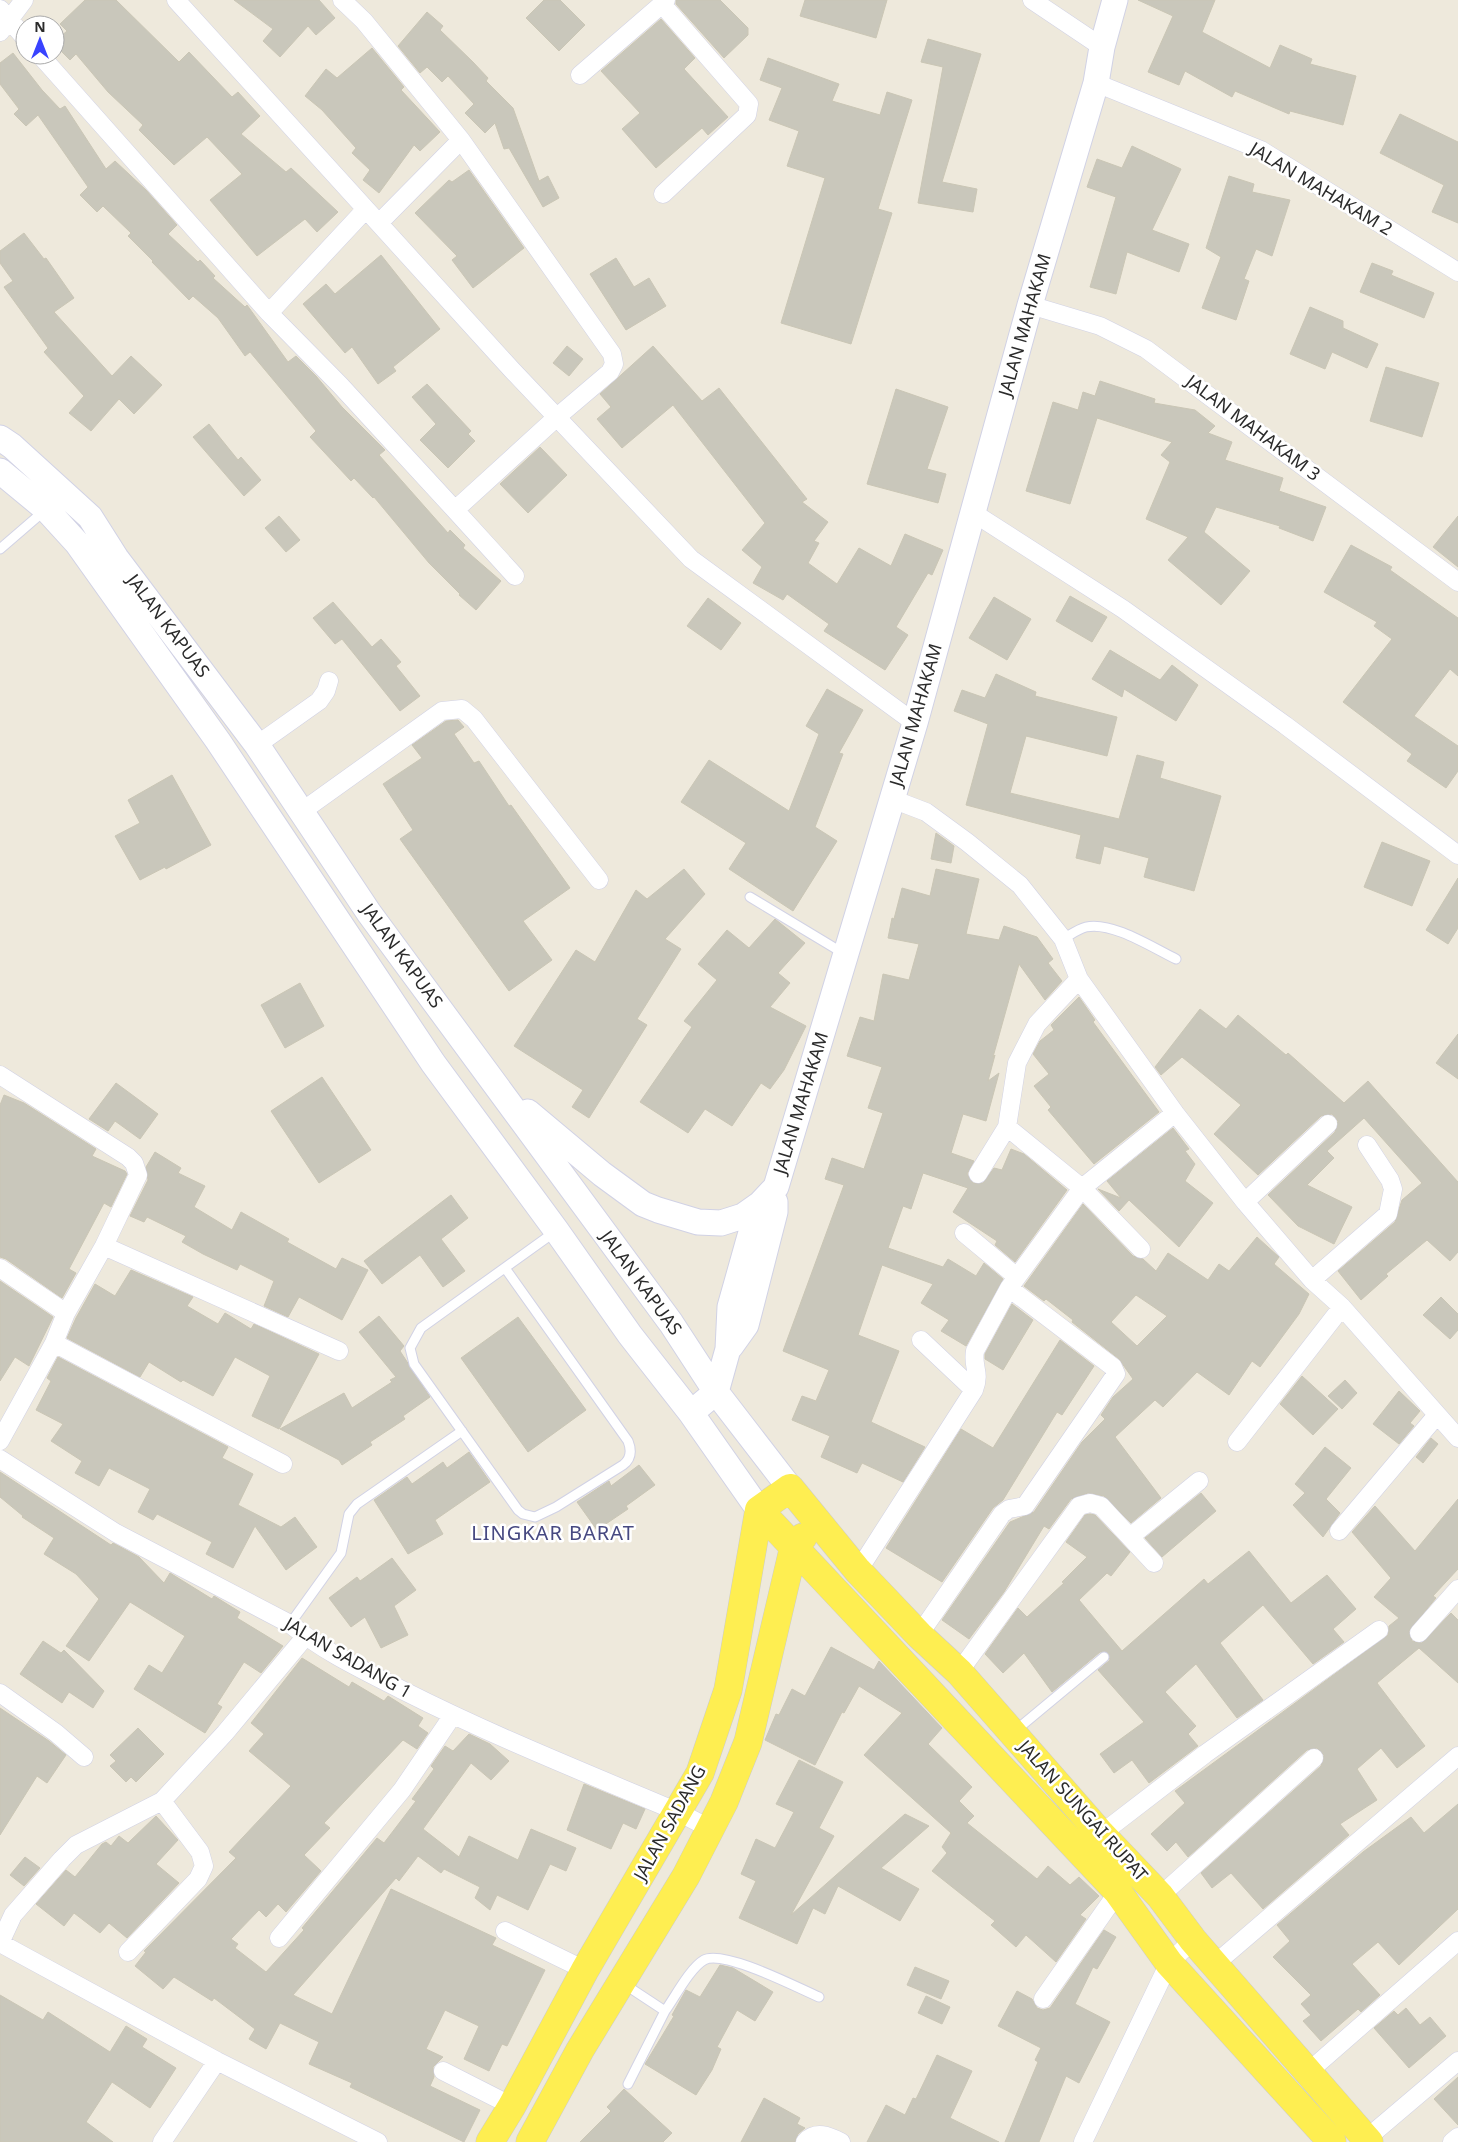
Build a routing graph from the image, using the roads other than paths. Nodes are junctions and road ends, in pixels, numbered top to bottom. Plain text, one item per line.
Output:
1 (24, 0) edge
2 (176, 0) edge
3 (342, 0) edge
4 (1032, 0) edge
5 (1115, 0) edge
6 (663, 3) edge
7 (3, 20) edge
8 (15, 30) edge
9 (1102, 47) junction
10 (49, 65) edge
11 (580, 74) dead end
12 (1096, 83) junction
13 (461, 140) junction
14 (663, 194) dead end
15 (366, 209) junction
16 (379, 223) junction
17 (1458, 272) edge
18 (1030, 306) junction
19 (268, 313) junction
20 (557, 417) junction
21 (0, 438) edge
22 (0, 471) edge
23 (46, 509) junction
24 (455, 510) junction
25 (972, 512) junction
26 (0, 549) edge
27 (515, 576) dead end
28 (1458, 582) edge
29 (329, 681) dead end
30 (915, 723) junction
31 (257, 746) junction
32 (892, 799) junction
33 (301, 812) junction
34 (1458, 855) edge
35 (599, 880) dead end
36 (750, 897) dead end
37 (369, 913) junction
38 (344, 928) junction
39 (1063, 939) junction
40 (846, 954) junction
41 (1176, 959) dead end
42 (1079, 979) junction
43 (0, 1076) edge
44 (501, 1090) junction
45 (1175, 1113) junction
46 (1328, 1124) dead end
47 (1007, 1127) junction
48 (1367, 1145) dead end
49 (978, 1174) dead end
50 (1082, 1188) junction
51 (768, 1195) junction
52 (1245, 1202) junction
53 (556, 1230) junction
54 (964, 1233) dead end
55 (104, 1246) junction
56 (1140, 1249) dead end
57 (0, 1268) edge
58 (505, 1268) junction
59 (1312, 1280) junction
60 (1013, 1282) junction
61 (1342, 1307) junction
62 (66, 1313) junction
63 (921, 1340) dead end
64 (54, 1342) junction
65 (339, 1351) dead end
66 (974, 1390) junction
67 (716, 1392) junction
68 (691, 1413) junction
69 (1437, 1415) junction
70 (462, 1431) junction
71 (1458, 1438) edge
72 (0, 1440) edge
73 (1237, 1442) dead end
74 (0, 1459) edge
75 (284, 1464) dead end
76 (1200, 1481) dead end
77 (790, 1488) junction
78 (759, 1510) junction
79 (819, 1523) junction
80 (1338, 1531) dead end
81 (1130, 1538) junction
82 (794, 1546) junction
83 (1154, 1563) dead end
84 (858, 1571) junction
85 (1458, 1589) edge
86 (290, 1624) junction
87 (1379, 1630) dead end
88 (1419, 1633) dead end
89 (919, 1635) junction
90 (306, 1637) junction
91 (1104, 1657) dead end
92 (959, 1672) junction
93 (0, 1693) edge
94 (453, 1715) junction
95 (1013, 1733) junction
96 (1458, 1756) edge
97 (84, 1757) dead end
98 (1314, 1758) dead end
99 (162, 1801) junction
100 (678, 1812) junction
101 (711, 1829) junction
102 (1101, 1834) junction
103 (1118, 1892) junction
104 (1160, 1896) junction
105 (505, 1931) dead end
106 (279, 1938) dead end
107 (1194, 1940) junction
108 (1458, 1941) edge
109 (128, 1952) dead end
110 (1169, 1963) junction
111 (1215, 1964) junction
112 (585, 1970) junction
113 (622, 1982) junction
114 (819, 1997) dead end
115 (1043, 1999) dead end
116 (665, 2011) junction
117 (217, 2061) junction
118 (1458, 2061) edge
119 (443, 2071) dead end
120 (1307, 2073) junction
121 (628, 2084) dead end
122 (512, 2106) junction
123 (1458, 2137) edge
124 (1367, 2140) edge
125 (162, 2142) edge
126 (378, 2142) edge
127 (490, 2142) edge
128 (530, 2142) edge
129 (805, 2142) edge
130 (841, 2142) edge
131 (1082, 2142) edge
132 (1332, 2142) edge
133 (1452, 2142) edge

1 - 7 street
2 - 15 street
3 - 13 street
4 - 9 street
5 - 9 street, JALAN MAHAKAM
6 - 11 street
6 - 14 street
7 - 8 street
9 - 12 street, JALAN MAHAKAM
10 - 19 street
12 - 17 street, JALAN MAHAKAM 2
12 - 18 street, JALAN MAHAKAM
13 - 16 street
13 - 20 street
15 - 16 street
15 - 19 street
16 - 20 street
18 - 25 street, JALAN MAHAKAM
18 - 28 street, JALAN MAHAKAM 3
19 - 24 street
20 - 24 street
20 - 30 street
21 - 31 street, JALAN KAPUAS
22 - 23 street, JALAN KAPUAS
23 - 26 lane
23 - 38 street, JALAN KAPUAS
24 - 27 street
25 - 30 street, JALAN MAHAKAM
25 - 34 street
29 - 31 street
30 - 32 street, JALAN MAHAKAM
31 - 33 street, JALAN KAPUAS
32 - 39 street
32 - 40 street, JALAN MAHAKAM
33 - 35 street
33 - 37 street, JALAN KAPUAS
36 - 40 lane
37 - 38 street
37 - 44 street, JALAN KAPUAS
38 - 53 street, JALAN KAPUAS
39 - 41 lane
39 - 42 street
40 - 51 street, JALAN MAHAKAM
42 - 45 street
42 - 47 street
43 - 55 street
44 - 51 street
44 - 67 street, JALAN KAPUAS
45 - 50 street
45 - 52 street
46 - 52 street
47 - 49 street
47 - 50 street
48 - 59 street
50 - 56 street
50 - 60 street
51 - 67 street, JALAN MAHAKAM
52 - 59 street
53 - 58 lane
53 - 68 street, JALAN KAPUAS
54 - 60 street
55 - 62 street
55 - 65 street
57 - 62 street
58 - 70 lane
58 - 70 lane
59 - 61 street
60 - 66 street
60 - 89 street
61 - 69 street
61 - 73 street
62 - 64 street
63 - 66 street
64 - 72 street
64 - 75 street
66 - 84 street
67 - 68 street
67 - 77 street, JALAN KAPUAS
68 - 78 street, JALAN KAPUAS
69 - 71 street
69 - 80 street
70 - 86 lane
74 - 86 street, JALAN SADANG 1
76 - 81 street
77 - 78 main road
77 - 79 main road, JALAN SUNGAI RUPAT
78 - 82 main road, JALAN SUNGAI RUPAT
78 - 100 main road, JALAN SADANG
79 - 82 main road
79 - 84 main road, JALAN SUNGAI RUPAT
81 - 83 street
81 - 92 street
82 - 101 main road
82 - 103 main road, JALAN SUNGAI RUPAT
84 - 89 main road, JALAN SUNGAI RUPAT
85 - 88 street
86 - 90 street, JALAN SADANG 1
87 - 102 street
89 - 92 main road, JALAN SUNGAI RUPAT
90 - 94 street, JALAN SADANG 1
90 - 99 street
91 - 95 lane
92 - 95 main road, JALAN SUNGAI RUPAT
93 - 97 street
94 - 100 street, JALAN SADANG 1
94 - 106 street
95 - 102 main road, JALAN SUNGAI RUPAT
96 - 111 street
98 - 104 street
99 - 109 street
99 - 117 street
100 - 101 street, JALAN SADANG 1
100 - 112 main road, JALAN SADANG
101 - 113 main road
102 - 104 main road, JALAN SUNGAI RUPAT
103 - 110 main road, JALAN SUNGAI RUPAT
103 - 115 street
104 - 107 main road, JALAN SUNGAI RUPAT
105 - 112 street
107 - 110 street
107 - 111 main road, JALAN SUNGAI RUPAT
108 - 120 street
110 - 131 street
110 - 132 main road, JALAN SUNGAI RUPAT
111 - 120 main road, JALAN SUNGAI RUPAT
112 - 122 main road, JALAN SADANG
113 - 116 lane
113 - 128 main road
114 - 116 lane
116 - 121 lane
117 - 125 street
117 - 126 street
118 - 124 street
119 - 122 street
120 - 124 main road, JALAN SUNGAI RUPAT
122 - 127 main road, JALAN SADANG
123 - 133 street
129 - 130 street

